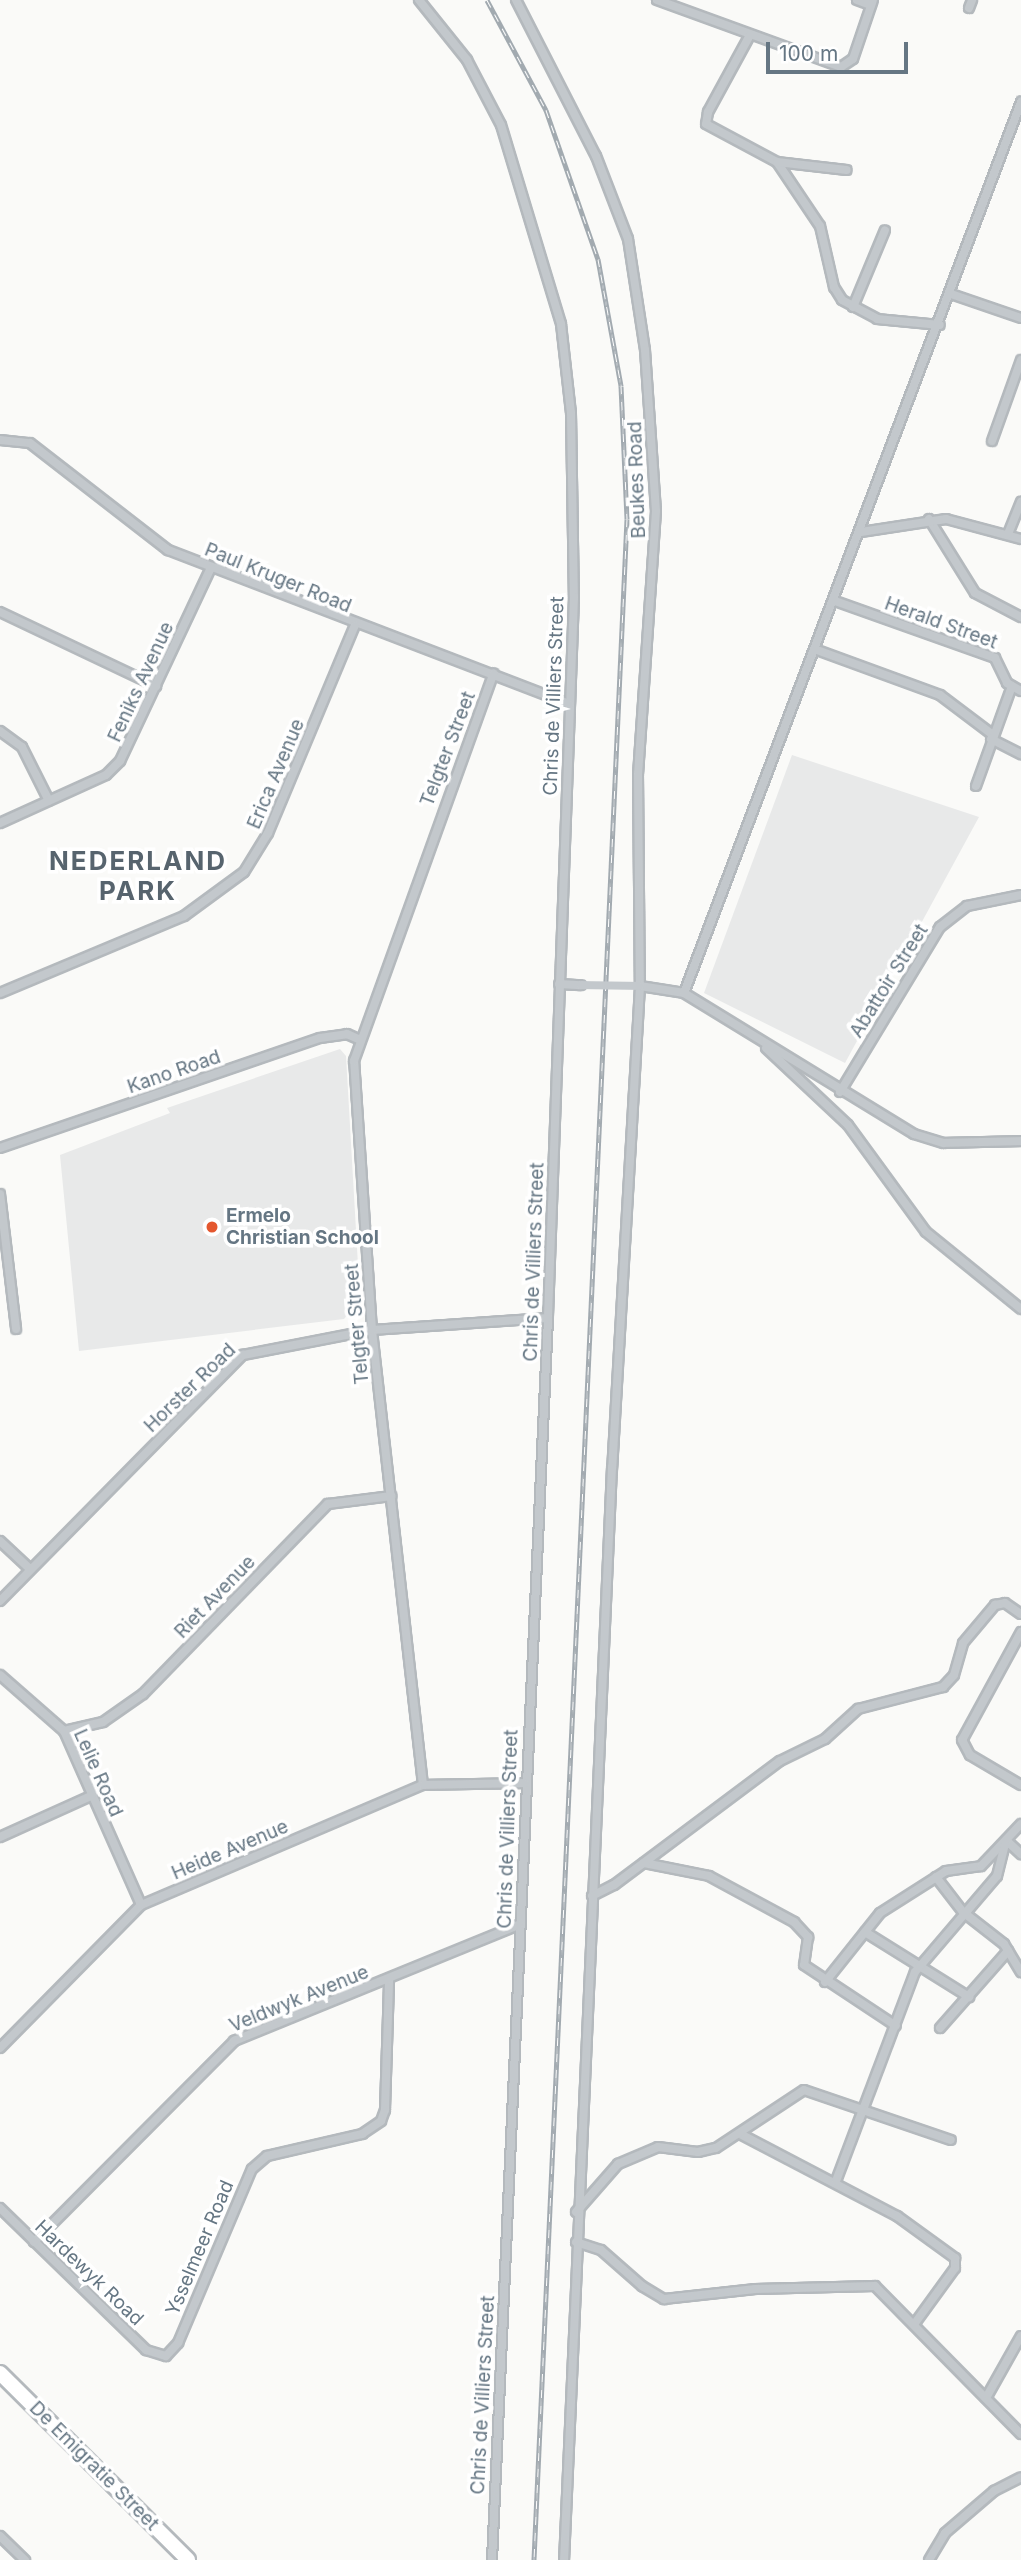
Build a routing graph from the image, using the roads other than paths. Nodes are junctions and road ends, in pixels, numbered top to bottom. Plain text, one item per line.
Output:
1 (419, 0) edge
2 (516, 0) edge
3 (657, 0) edge
4 (857, 0) edge
5 (872, 3) edge
6 (750, 35) junction
7 (1021, 103) edge
8 (1019, 114) edge
9 (777, 162) junction
10 (847, 170) dead end
11 (885, 230) dead end
12 (951, 294) junction
13 (853, 307) junction
14 (1021, 318) edge
15 (940, 325) junction
16 (1021, 360) edge
17 (0, 440) edge
18 (992, 441) dead end
19 (1021, 502) edge
20 (929, 519) junction
21 (861, 532) junction
22 (1007, 534) junction
23 (1021, 539) edge
24 (211, 568) junction
25 (835, 601) junction
26 (0, 612) edge
27 (1021, 617) edge
28 (355, 625) junction
29 (817, 650) junction
30 (494, 673) junction
31 (156, 686) junction
32 (1012, 686) junction
33 (1021, 691) edge
34 (570, 704) junction
35 (0, 731) edge
36 (992, 737) junction
37 (1021, 754) edge
38 (976, 786) dead end
39 (49, 801) junction
40 (0, 823) edge
41 (1021, 895) edge
42 (559, 984) junction
43 (640, 986) junction
44 (0, 993) edge
45 (684, 993) junction
46 (358, 1039) junction
47 (762, 1043) junction
48 (840, 1092) junction
49 (1021, 1141) edge
50 (0, 1148) edge
51 (0, 1194) edge
52 (1021, 1309) edge
53 (548, 1318) junction
54 (16, 1329) dead end
55 (372, 1330) junction
56 (391, 1496) junction
57 (0, 1541) edge
58 (30, 1569) junction
59 (0, 1601) edge
60 (1021, 1614) edge
61 (1021, 1632) edge
62 (0, 1675) edge
63 (64, 1731) junction
64 (525, 1783) junction
65 (423, 1785) junction
66 (1021, 1786) edge
67 (91, 1797) junction
68 (1021, 1824) edge
69 (0, 1837) edge
70 (1006, 1843) junction
71 (1021, 1854) edge
72 (644, 1863) junction
73 (936, 1877) junction
74 (592, 1896) junction
75 (141, 1905) junction
76 (963, 1912) junction
77 (520, 1924) junction
78 (865, 1932) junction
79 (1008, 1951) junction
80 (919, 1966) junction
81 (1021, 1972) edge
82 (388, 1981) junction
83 (825, 1982) junction
84 (969, 1997) junction
85 (896, 2026) junction
86 (940, 2028) dead end
87 (0, 2048) edge
88 (865, 2112) junction
89 (742, 2135) junction
90 (951, 2140) dead end
91 (836, 2181) junction
92 (0, 2208) edge
93 (576, 2213) junction
94 (34, 2242) junction
95 (576, 2242) junction
96 (915, 2323) junction
97 (1021, 2336) edge
98 (158, 2357) joint
99 (0, 2373) edge
100 (986, 2398) junction
101 (1021, 2434) edge
102 (1021, 2477) edge
103 (0, 2536) edge
104 (25, 2560) edge
105 (188, 2560) edge
106 (492, 2560) edge
107 (564, 2560) edge
108 (929, 2560) edge

1 - 34 street, Chris de Villiers Street
2 - 43 street, Beukes Road
3 - 6 street
4 - 5 street
5 - 6 street
6 - 9 street
7 - 8 street
8 - 12 street
9 - 10 street
9 - 13 street
11 - 13 street
12 - 14 street
12 - 15 street
13 - 15 street
15 - 21 street
16 - 18 street
17 - 24 street, Paul Kruger Road
19 - 22 street
20 - 21 street
20 - 22 street
20 - 27 street
21 - 25 street
22 - 23 street
24 - 28 street, Paul Kruger Road
24 - 31 street, Feniks Avenue
25 - 29 street
25 - 32 street, Herald Street
26 - 31 street
28 - 30 street, Paul Kruger Road
28 - 44 street, Erica Avenue
29 - 36 street
29 - 45 street
30 - 34 street, Paul Kruger Road
30 - 46 street, Telgter Street
31 - 39 street, Feniks Avenue
32 - 33 street, Herald Street
32 - 36 street
34 - 42 street, Chris de Villiers Street
35 - 39 street
36 - 37 street
36 - 38 street
39 - 40 street, Feniks Avenue
41 - 48 street, Abattoir Street
42 - 43 street, bridge
42 - 53 street, Chris de Villiers Street
43 - 45 street
43 - 74 street, Beukes Road
45 - 47 street
46 - 50 street, Kano Road
46 - 55 street, Telgter Street
47 - 48 street
47 - 52 street
48 - 49 street
51 - 54 street
53 - 55 street, Horster Road
53 - 64 street, Chris de Villiers Street
55 - 56 street, Telgter Street
55 - 58 street, Horster Road
56 - 63 street, Riet Avenue
56 - 65 street, Telgter Street
57 - 58 street
58 - 59 street, Horster Road
60 - 72 street
61 - 66 street
62 - 63 street, Lelie Road
63 - 67 street, Lelie Road
64 - 65 street, Heide Avenue
64 - 77 street, Chris de Villiers Street
65 - 75 street, Heide Avenue
67 - 69 street
67 - 75 street, Lelie Road
68 - 70 street
70 - 71 street
70 - 73 street
70 - 76 street
72 - 74 street
72 - 83 street
73 - 76 street
73 - 78 street
74 - 93 street, Beukes Road
75 - 87 street, Heide Avenue
76 - 79 street
76 - 80 street
77 - 82 street, Veldwyk Avenue
77 - 106 street, Chris de Villiers Street
78 - 80 street
78 - 83 street
79 - 81 street
79 - 84 street
80 - 84 street
80 - 85 street
82 - 94 street, Veldwyk Avenue
82 - 98 street, Ysselmeer Road
83 - 85 street
84 - 86 street
85 - 88 street
88 - 89 street
88 - 90 street
88 - 91 street
89 - 91 street
89 - 93 street
91 - 96 street
92 - 94 street, Hardewyk Road
93 - 95 street, Beukes Road
94 - 98 street, Hardewyk Road
95 - 96 street
95 - 107 street, Beukes Road
96 - 100 street
97 - 100 street
99 - 105 highway, De Emigratie Street
100 - 101 street
102 - 108 street
103 - 104 street

